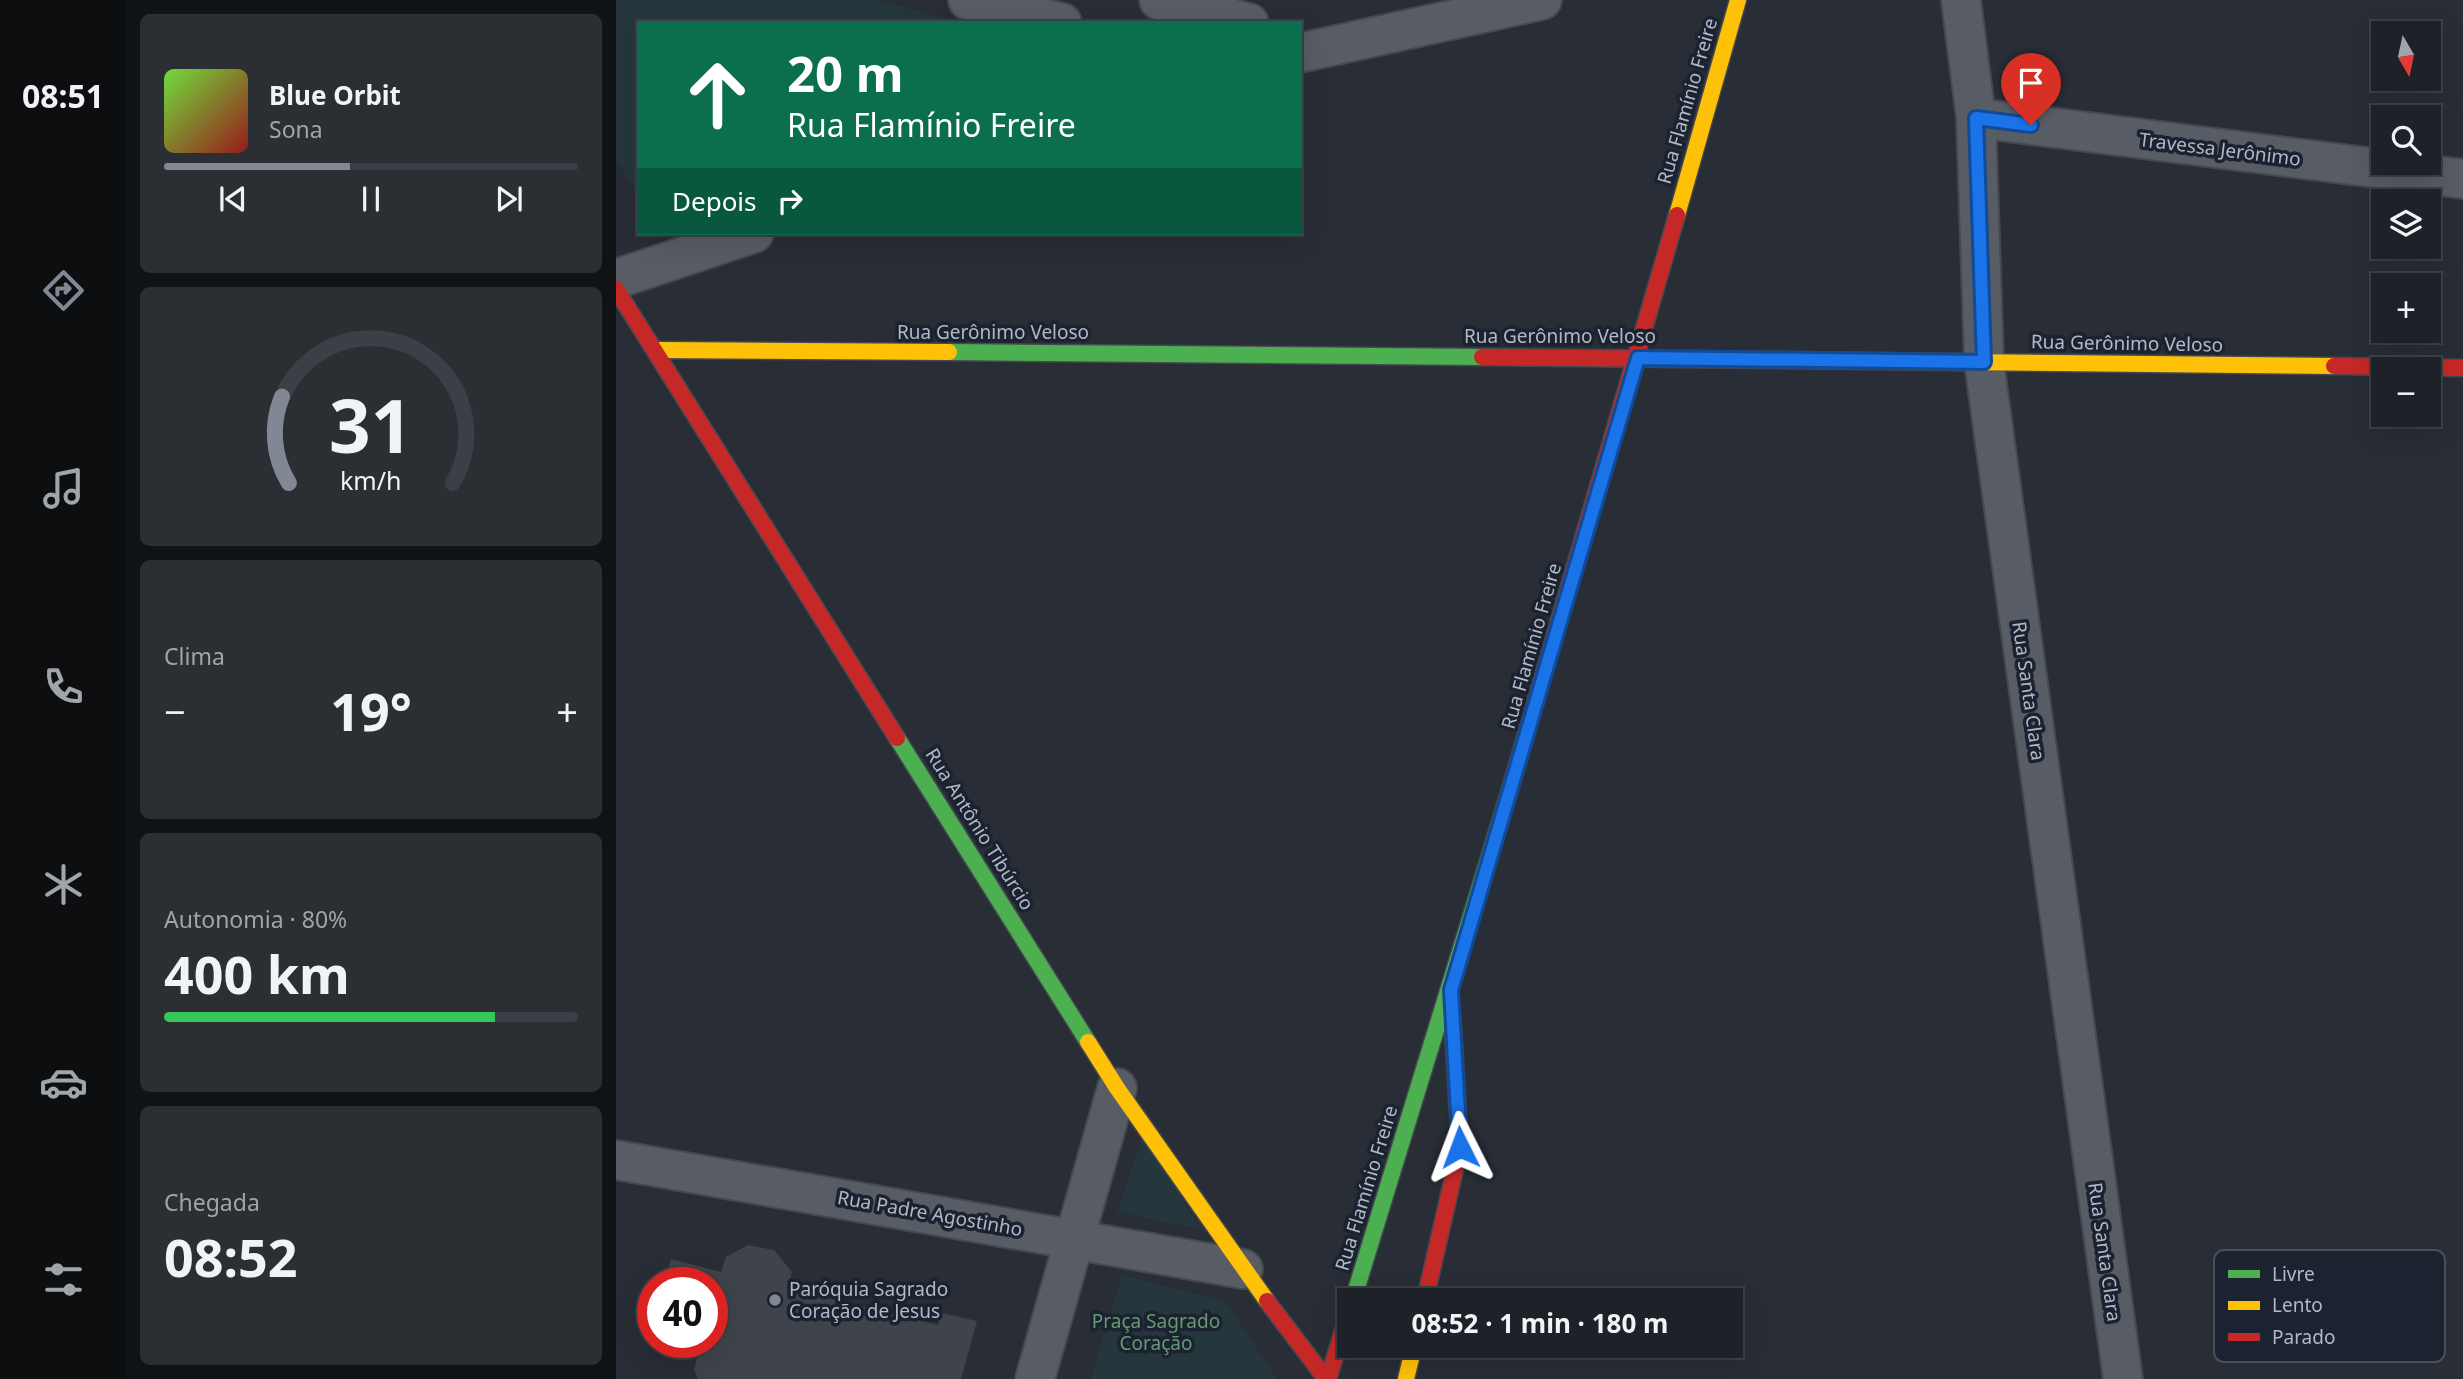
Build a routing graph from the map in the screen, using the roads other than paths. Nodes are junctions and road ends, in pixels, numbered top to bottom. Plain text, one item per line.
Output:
1 (968, 0) edge
2 (1158, 0) edge
3 (1542, 0) edge
4 (1738, 0) edge
5 (1961, 0) edge
6 (1054, 21) edge
7 (1241, 21) edge
8 (1311, 44) edge
9 (1976, 118) junction
10 (2463, 179) edge
11 (748, 235) edge
12 (616, 279) edge
13 (616, 289) edge
14 (656, 350) junction
15 (1638, 358) junction
16 (1984, 362) junction
17 (2463, 368) edge
18 (1451, 990) junction
19 (1117, 1088) junction
20 (616, 1160) edge
21 (1073, 1238) junction
22 (1243, 1269) junction
23 (1357, 1288) edge
24 (1427, 1288) edge
25 (1337, 1349) edge
26 (1411, 1358) edge
27 (1035, 1379) edge
28 (1327, 1379) edge
29 (1406, 1379) edge
30 (2123, 1379) edge

1 - 6 street
2 - 7 street
3 - 8 street
4 - 15 street, Rua Flamínio Freire
5 - 9 street, Rua Santa Clara
9 - 10 street, Travessa Jerônimo
9 - 16 street, Rua Santa Clara
11 - 12 street
13 - 14 street, Rua Antônio Tibúrcio
14 - 15 street, Rua Gerônimo Veloso
14 - 19 street, Rua Antônio Tibúrcio
15 - 16 street, Rua Gerônimo Veloso
15 - 18 street, Rua Flamínio Freire
16 - 17 street, Rua Gerônimo Veloso
16 - 30 street, Rua Santa Clara
18 - 23 street, Rua Flamínio Freire
18 - 24 street
19 - 21 street
19 - 22 street, Rua Antônio Tibúrcio
20 - 21 street, Rua Padre Agostinho
21 - 22 street, Rua Padre Agostinho
21 - 27 street
22 - 28 street, Rua Antônio Tibúrcio
25 - 28 street
26 - 29 street

